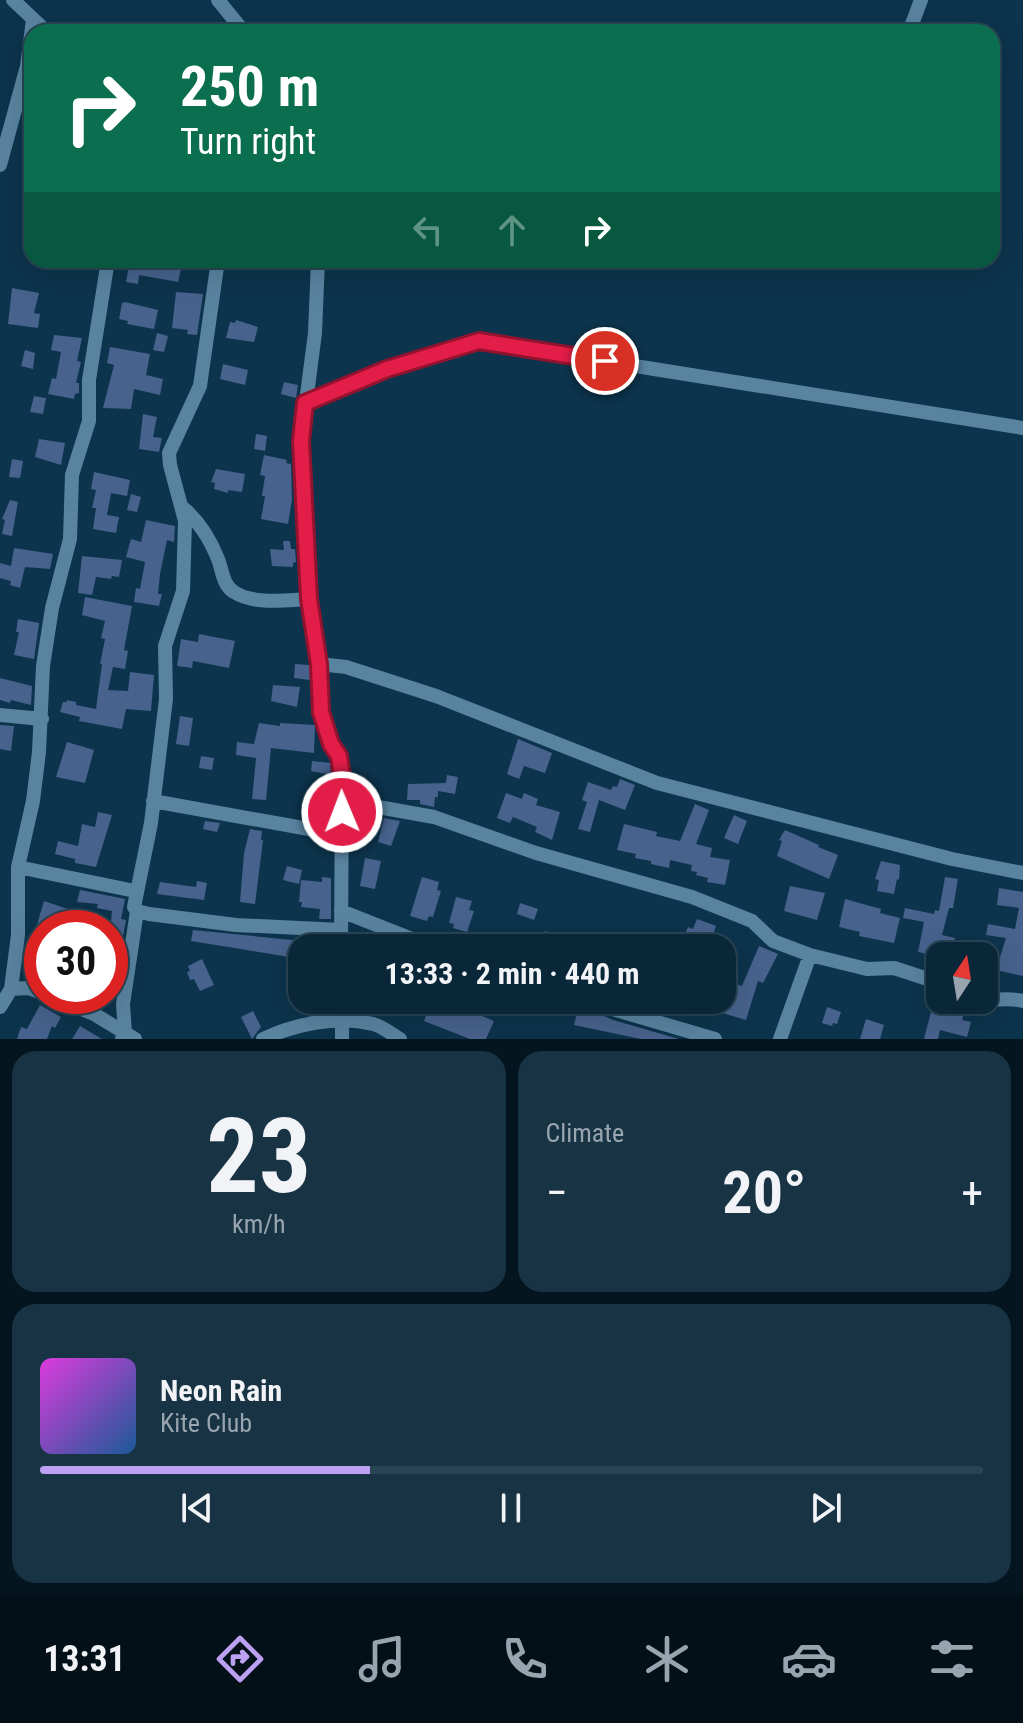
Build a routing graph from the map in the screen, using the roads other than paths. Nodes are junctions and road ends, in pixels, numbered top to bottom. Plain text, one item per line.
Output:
1 (13, 0) edge
2 (218, 0) edge
3 (921, 0) edge
4 (33, 20) junction
5 (32, 24) edge
6 (38, 24) edge
7 (238, 24) edge
8 (912, 24) edge
9 (24, 73) edge
10 (0, 165) edge
11 (107, 268) edge
12 (217, 268) edge
13 (318, 268) edge
14 (305, 403) junction
15 (1023, 428) edge
16 (182, 507) junction
17 (309, 599) junction
18 (319, 664) junction
19 (0, 715) edge
20 (42, 719) junction
21 (153, 801) junction
22 (342, 812) junction
23 (342, 835) junction
24 (18, 867) junction
25 (1023, 873) edge
26 (135, 891) junction
27 (137, 911) junction
28 (341, 911) junction
29 (341, 930) junction
30 (341, 934) edge
31 (399, 934) edge
32 (810, 955) junction
33 (926, 978) edge
34 (24, 988) edge
35 (11, 989) junction
36 (998, 999) edge
37 (1023, 1001) edge
38 (0, 1007) edge
39 (94, 1014) edge
40 (342, 1014) edge
41 (630, 1014) edge
42 (342, 1020) junction
43 (127, 1037) edge
44 (263, 1039) edge
45 (342, 1039) edge
46 (400, 1039) edge
47 (715, 1039) edge
48 (780, 1039) edge

1 - 4 street
2 - 7 street
3 - 8 street
4 - 5 street
4 - 6 street
9 - 10 street
11 - 20 street
12 - 16 street
13 - 14 street
14 - 15 street
14 - 17 street
16 - 17 street
16 - 21 street
17 - 18 street
18 - 22 street
18 - 25 street
19 - 20 street
20 - 24 street
21 - 23 street
21 - 26 street
22 - 23 street
22 - 32 street
23 - 28 street
24 - 26 street
24 - 35 street
26 - 27 street
27 - 29 street
27 - 43 street
28 - 29 street
28 - 31 street
29 - 30 street
32 - 33 street
32 - 48 street
34 - 35 street
35 - 38 street
36 - 37 street
39 - 43 street
40 - 42 street
41 - 47 street
42 - 44 street
42 - 45 street
42 - 46 street

